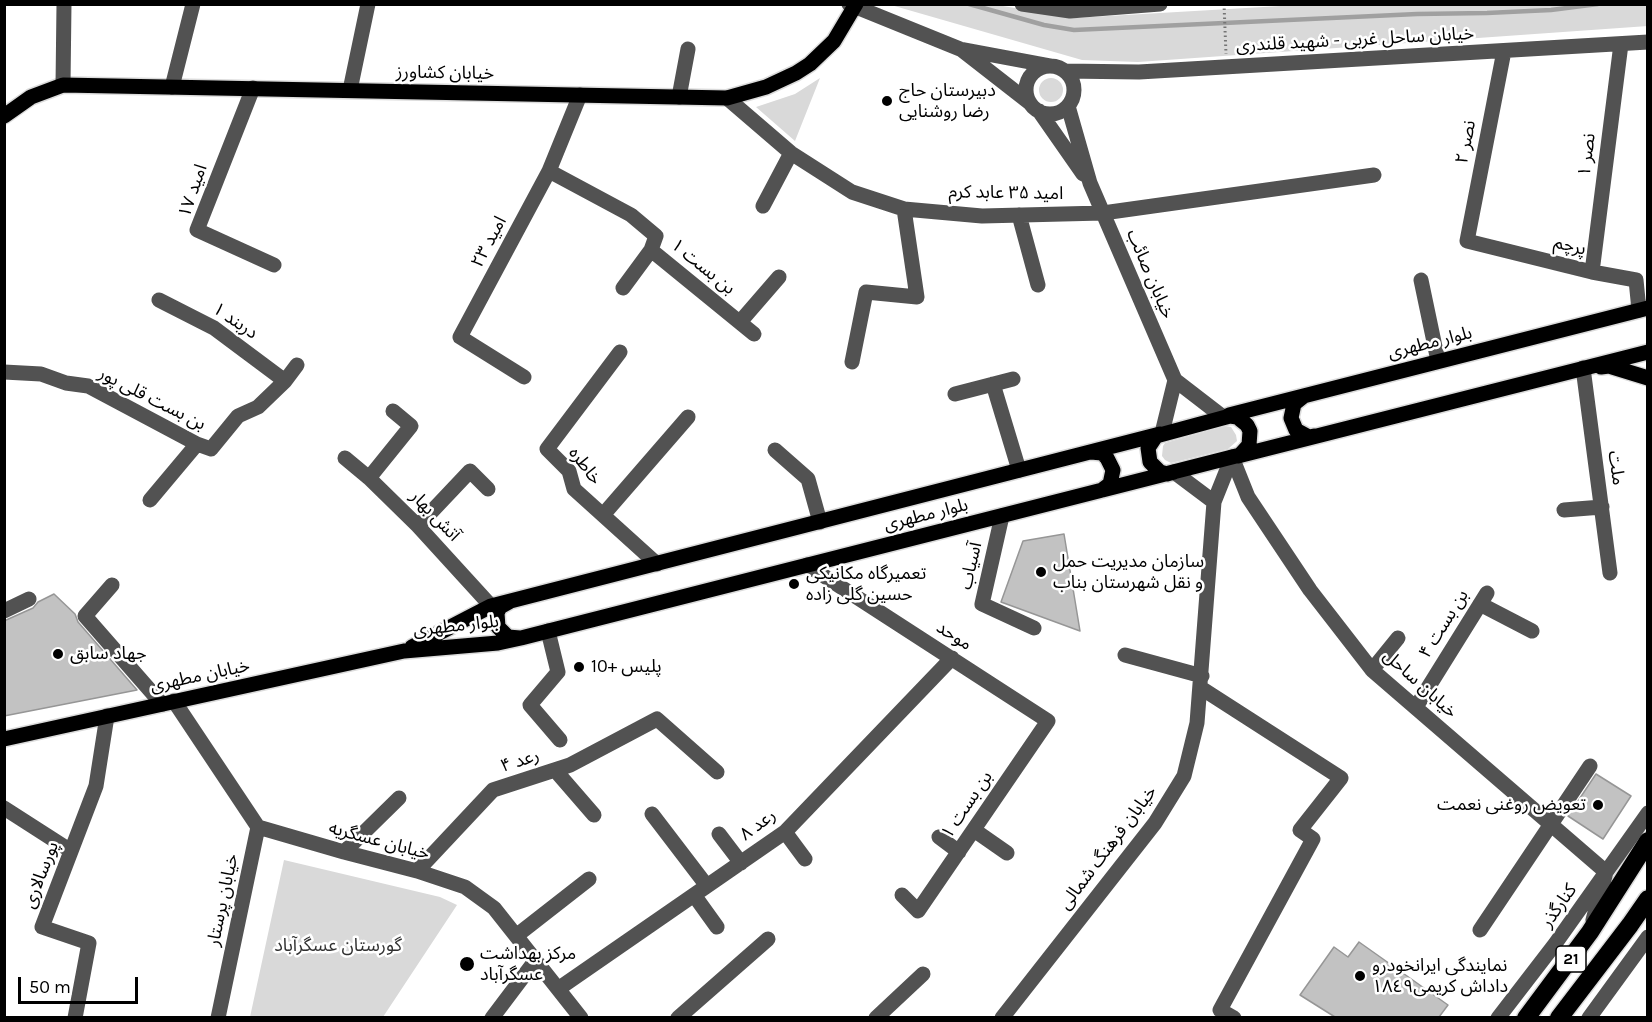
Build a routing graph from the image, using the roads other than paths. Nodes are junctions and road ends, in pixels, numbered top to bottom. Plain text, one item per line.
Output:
1 (64, 4) edge
2 (193, 4) edge
3 (369, 4) edge
4 (1022, 4) edge
5 (1160, 4) edge
6 (853, 5) edge
7 (1647, 42) edge
8 (1621, 44) junction
9 (688, 49) dead end
10 (960, 49) junction
11 (1504, 51) junction
12 (1058, 68) junction
13 (63, 85) junction
14 (172, 87) junction
15 (253, 88) junction
16 (350, 90) junction
17 (580, 95) junction
18 (679, 97) junction
19 (727, 98) junction
20 (1068, 106) junction
21 (1034, 107) junction
22 (4, 116) edge
23 (791, 153) junction
24 (549, 171) junction
25 (1374, 176) dead end
26 (1090, 183) junction
27 (763, 206) dead end
28 (904, 209) junction
29 (1103, 213) junction
30 (1019, 215) junction
31 (1467, 241) joint
32 (651, 250) junction
33 (274, 266) dead end
34 (1592, 272) junction
35 (779, 278) dead end
36 (1421, 280) dead end
37 (1038, 285) dead end
38 (622, 288) dead end
39 (159, 300) dead end
40 (1643, 309) edge
41 (740, 322) junction
42 (754, 334) dead end
43 (620, 352) dead end
44 (1647, 352) edge
45 (852, 362) dead end
46 (1438, 362) junction
47 (297, 365) dead end
48 (1583, 368) junction
49 (4, 372) edge
50 (524, 377) dead end
51 (1647, 378) edge
52 (1013, 379) dead end
53 (1175, 380) junction
54 (285, 381) junction
55 (993, 384) junction
56 (955, 394) dead end
57 (1304, 396) junction
58 (393, 411) dead end
59 (688, 417) dead end
60 (1223, 417) junction
61 (1162, 433) junction
62 (1315, 436) junction
63 (204, 447) junction
64 (775, 450) dead end
65 (1089, 452) junction
66 (1232, 457) junction
67 (345, 458) dead end
68 (1019, 470) junction
69 (1174, 472) junction
70 (369, 478) junction
71 (488, 489) dead end
72 (1099, 491) junction
73 (150, 500) dead end
74 (1214, 502) junction
75 (1602, 507) junction
76 (1564, 510) dead end
77 (603, 515) junction
78 (1002, 516) junction
79 (820, 522) junction
80 (418, 526) junction
81 (657, 564) junction
82 (807, 565) junction
83 (1610, 573) dead end
84 (112, 585) dead end
85 (29, 599) dead end
86 (511, 601) junction
87 (491, 606) junction
88 (4, 611) edge
89 (1034, 628) dead end
90 (548, 631) junction
91 (1532, 631) dead end
92 (521, 638) junction
93 (1398, 638) dead end
94 (404, 651) junction
95 (1125, 655) dead end
96 (952, 658) junction
97 (1372, 670) junction
98 (1201, 682) junction
99 (168, 703) junction
100 (1416, 707) junction
101 (107, 716) junction
102 (1048, 722) joint
103 (4, 739) edge
104 (560, 740) dead end
105 (1590, 766) dead end
106 (555, 770) junction
107 (717, 771) dead end
108 (399, 798) dead end
109 (4, 808) edge
110 (1647, 813) edge
111 (652, 814) dead end
112 (594, 816) dead end
113 (1552, 824) junction
114 (258, 827) junction
115 (974, 830) junction
116 (785, 832) junction
117 (719, 834) dead end
118 (939, 837) dead end
119 (1647, 841) edge
120 (71, 851) junction
121 (344, 852) junction
122 (959, 852) junction
123 (1007, 853) dead end
124 (805, 859) dead end
125 (741, 863) junction
126 (417, 871) junction
127 (1606, 872) junction
128 (589, 879) dead end
129 (707, 886) junction
130 (694, 896) junction
131 (902, 896) dead end
132 (1647, 899) edge
133 (717, 927) dead end
134 (1480, 930) dead end
135 (1590, 932) junction
136 (516, 936) junction
137 (1647, 936) edge
138 (768, 939) dead end
139 (535, 961) junction
140 (1599, 967) junction
141 (922, 974) dead end
142 (558, 990) junction
143 (75, 1017) edge
144 (219, 1017) edge
145 (492, 1017) edge
146 (581, 1017) edge
147 (678, 1017) edge
148 (876, 1017) edge
149 (1002, 1017) edge
150 (1234, 1017) edge
151 (1497, 1017) edge
152 (1526, 1017) edge
153 (1559, 1017) edge
154 (1588, 1017) edge

1 - 13 street
2 - 14 street
3 - 16 street
4 - 5 street
6 - 10 street
6 - 19 main road, خیابان کشاورز
7 - 8 street, خیابان ساحل غربی - شهید قلندری
8 - 11 street, خیابان ساحل غربی - شهید قلندری
8 - 34 street, نصر ۱
9 - 18 street
10 - 12 street, خیابان ساحل غربی - شهید قلندری
10 - 21 street, خیابان صائب
11 - 12 street, خیابان ساحل غربی - شهید قلندری
11 - 31 street, نصر ۲
12 - 20 street
12 - 21 street
13 - 14 main road, خیابان کشاورز
13 - 22 main road, خیابان کشاورز
14 - 15 main road, خیابان کشاورز
15 - 16 main road, خیابان کشاورز
15 - 33 street, امید ۱۷
16 - 17 main road, خیابان کشاورز
17 - 18 main road, خیابان کشاورز
17 - 24 street, امید ۲۳
18 - 19 main road, خیابان کشاورز
19 - 23 street, امید ۳۵ عابد کرم
20 - 21 street
20 - 26 street, خیابان صائب
21 - 26 street, خیابان صائب
23 - 27 street
23 - 28 street, امید ۳۵ عابد کرم
24 - 32 street, بن بست ۱
24 - 50 street, امید ۲۳
25 - 29 street, امید ۳۵ عابد کرم
26 - 29 street, خیابان صائب
28 - 30 street, امید ۳۵ عابد کرم
28 - 45 street
29 - 30 street, امید ۳۵ عابد کرم
29 - 53 street, خیابان صائب
30 - 37 street
31 - 34 street, پرچم
32 - 38 street
32 - 41 street, بن بست ۱
34 - 40 street, پرچم
35 - 41 street
36 - 46 street
39 - 54 street, دربند ۱
40 - 46 main road, بلوار مطهری
41 - 42 street, بن بست ۱
43 - 77 street, خاطره
44 - 48 main road
46 - 57 main road, بلوار مطهری
47 - 54 street
48 - 51 main road
48 - 62 main road
48 - 75 street, ملت
49 - 63 street, بن بست قلی پور
52 - 55 street
53 - 60 street, خیابان صائب
53 - 61 street
54 - 63 street
55 - 56 street
55 - 68 street
57 - 60 main road, بلوار مطهری
57 - 62 main road
58 - 70 street
59 - 77 street
60 - 61 main road, بلوار مطهری
60 - 66 main road
61 - 65 main road, بلوار مطهری
61 - 69 main road
62 - 66 main road
63 - 73 street
64 - 79 street
65 - 68 main road, بلوار مطهری
65 - 72 main road
66 - 69 main road, بلوار مطهری
66 - 74 street, خیابان فرهنگ شمالی
66 - 97 street, خیابان ساحل
67 - 70 street, آتش بهار
68 - 79 main road, بلوار مطهری
69 - 72 main road, بلوار مطهری
69 - 74 street
70 - 80 street, آتش بهار
71 - 80 street
72 - 78 main road, بلوار مطهری
74 - 98 street, خیابان فرهنگ شمالی
75 - 76 street
75 - 83 street, ملت
77 - 81 street, خاطره
78 - 82 main road, بلوار مطهری
78 - 89 street, آسیاب
79 - 81 main road, بلوار مطهری
80 - 87 street, آتش بهار
81 - 86 main road, بلوار مطهری
82 - 90 main road, بلوار مطهری
82 - 96 street, موحد
84 - 99 street
85 - 88 street
86 - 87 main road, بلوار مطهری
86 - 92 main road
87 - 94 main road, بلوار مطهری
90 - 92 main road, بلوار مطهری
90 - 104 street
91 - 100 street, بن بست ۴
92 - 94 main road, بلوار مطهری
93 - 97 street
94 - 99 main road, خیابان مطهری
95 - 98 street
96 - 102 street, موحد
96 - 116 street, رعد ۸
97 - 100 street, خیابان ساحل
98 - 149 street, خیابان فرهنگ شمالی
98 - 150 street
99 - 101 main road, خیابان مطهری
99 - 114 street
100 - 113 street, خیابان ساحل
101 - 103 main road, خیابان مطهری
101 - 120 street, پورسالاری
102 - 115 street, بن بست ۱
105 - 113 street
106 - 107 street, رعد ۴
106 - 112 street
106 - 126 street, رعد ۴
108 - 121 street
109 - 120 street
110 - 127 street, کنارگذر
111 - 129 street
113 - 127 street, خیابان ساحل
113 - 134 street
114 - 121 street, خیابان عسگریه
114 - 144 street, خیابان پرستار
115 - 122 street, بن بست ۱
115 - 123 street
116 - 124 street
116 - 125 street, رعد ۸
117 - 125 street
118 - 122 street
119 - 135 highway, 21
120 - 143 street, پورسالاری
121 - 126 street, خیابان عسگریه
122 - 131 street, بن بست ۱
125 - 129 street, رعد ۸
126 - 136 street, خیابان عسگریه
127 - 135 street
127 - 151 street, کنارگذر
128 - 136 street
129 - 130 street, رعد ۸
130 - 133 street
130 - 142 street, رعد ۸
132 - 140 highway, 21
135 - 152 highway, 21
136 - 139 street, خیابان عسگریه
137 - 140 street
137 - 154 street
138 - 147 street
139 - 142 street, خیابان عسگریه
139 - 145 street
140 - 153 highway, 21
141 - 148 street
142 - 146 street, خیابان عسگریه

